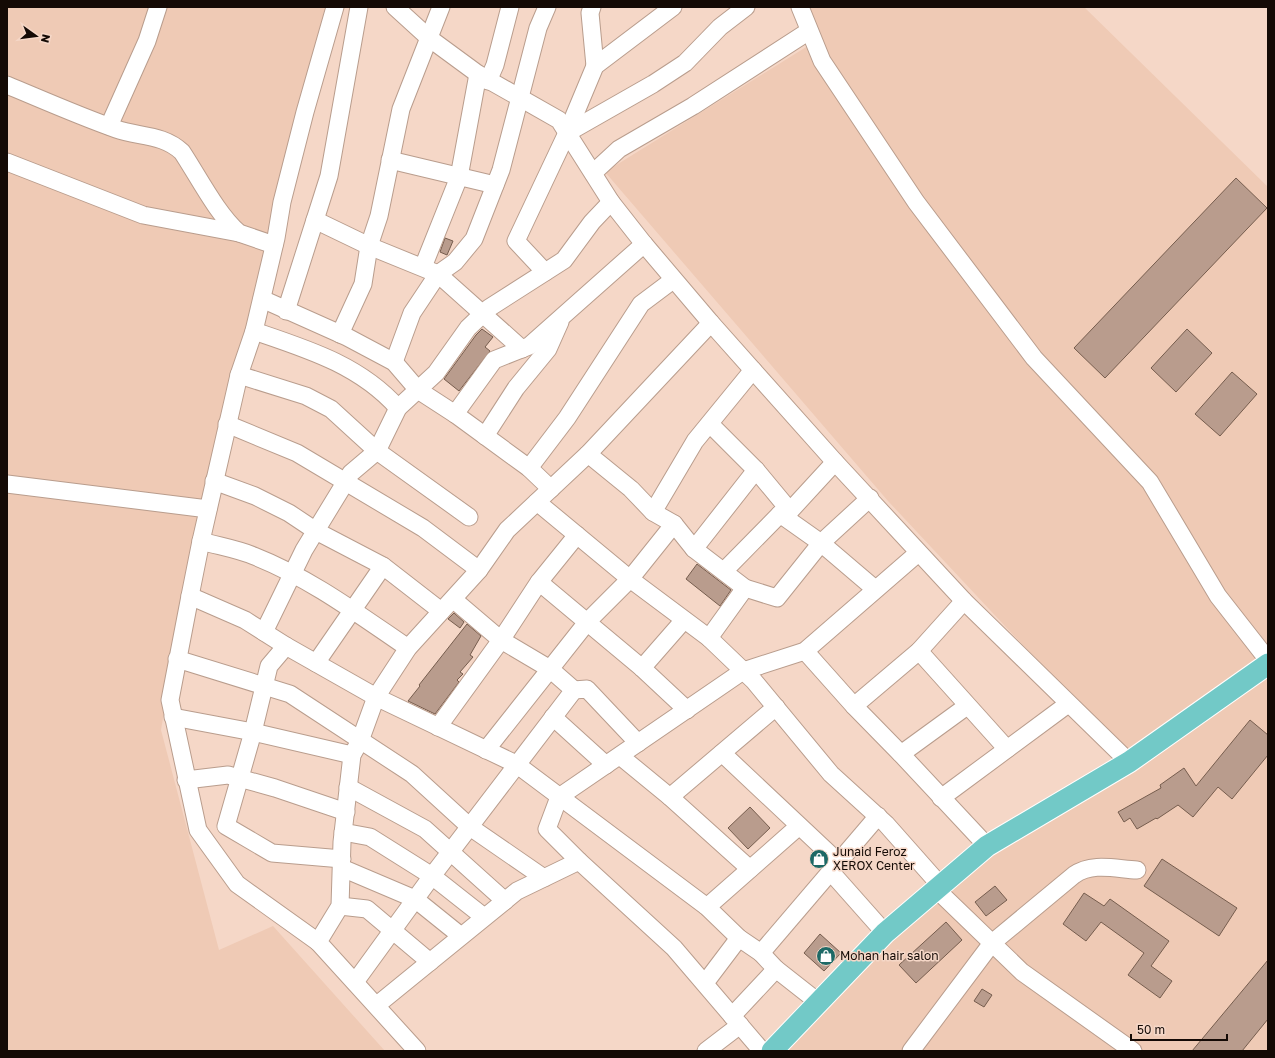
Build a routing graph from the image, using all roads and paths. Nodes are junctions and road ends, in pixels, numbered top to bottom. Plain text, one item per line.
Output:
1 (158, 7) edge
2 (335, 7) edge
3 (359, 7) edge
4 (395, 7) edge
5 (440, 7) edge
6 (510, 7) edge
7 (547, 7) edge
8 (592, 7) edge
9 (673, 7) edge
10 (746, 7) edge
11 (800, 7) edge
12 (809, 31) junction
13 (429, 38) junction
14 (595, 66) junction
15 (483, 77) junction
16 (7, 85) edge
17 (519, 97) junction
18 (109, 126) junction
19 (567, 133) junction
20 (390, 160) junction
21 (7, 162) edge
22 (593, 173) junction
23 (459, 177) junction
24 (495, 185) junction
25 (611, 202) junction
26 (315, 220) junction
27 (239, 232) junction
28 (644, 244) junction
29 (274, 246) junction
30 (368, 246) junction
31 (430, 270) junction
32 (545, 272) junction
33 (673, 280) junction
34 (262, 299) junction
35 (286, 312) junction
36 (483, 313) junction
37 (564, 314) junction
38 (711, 323) junction
39 (254, 331) junction
40 (340, 334) junction
41 (522, 349) junction
42 (394, 362) junction
43 (753, 370) junction
44 (239, 375) junction
45 (418, 390) junction
46 (398, 408) junction
47 (455, 414) junction
48 (227, 424) junction
49 (710, 424) junction
50 (485, 436) junction
51 (377, 451) junction
52 (588, 454) junction
53 (835, 462) junction
54 (530, 468) junction
55 (756, 470) junction
56 (214, 481) junction
57 (345, 483) junction
58 (7, 484) edge
59 (551, 489) junction
60 (870, 498) junction
61 (537, 502) junction
62 (208, 509) junction
63 (653, 512) junction
64 (785, 512) junction
65 (469, 517) dead end
66 (674, 524) junction
67 (316, 531) junction
68 (577, 535) junction
69 (200, 541) junction
70 (821, 542) junction
71 (694, 549) junction
72 (918, 553) junction
73 (383, 566) junction
74 (479, 570) junction
75 (724, 571) junction
76 (292, 573) junction
77 (630, 578) junction
78 (539, 582) junction
79 (745, 588) junction
80 (875, 589) junction
81 (190, 596) junction
82 (964, 601) junction
83 (447, 605) junction
84 (352, 609) junction
85 (684, 620) junction
86 (588, 621) junction
87 (264, 632) junction
88 (709, 638) junction
89 (501, 640) junction
90 (286, 646) junction
91 (408, 648) junction
92 (805, 651) junction
93 (918, 652) junction
94 (177, 659) junction
95 (316, 663) junction
96 (642, 668) junction
97 (1266, 668) edge
98 (550, 669) junction
99 (743, 671) junction
100 (264, 685) junction
101 (574, 690) junction
102 (376, 697) junction
103 (1068, 704) junction
104 (854, 706) junction
105 (967, 706) junction
106 (776, 707) junction
107 (687, 710) junction
108 (174, 717) junction
109 (553, 717) junction
110 (438, 726) junction
111 (253, 732) junction
112 (638, 743) junction
113 (356, 748) junction
114 (1007, 749) junction
115 (486, 750) junction
116 (722, 753) junction
117 (901, 754) junction
118 (620, 756) junction
119 (1128, 762) junction
120 (516, 764) junction
121 (606, 765) junction
122 (239, 779) junction
123 (186, 780) junction
124 (348, 787) junction
125 (559, 797) junction
126 (670, 798) junction
127 (941, 798) junction
128 (346, 812) junction
129 (878, 816) junction
130 (799, 826) junction
131 (470, 827) junction
132 (343, 832) junction
133 (987, 846) junction
134 (451, 852) junction
135 (579, 861) junction
136 (342, 863) junction
137 (834, 867) junction
138 (750, 870) junction
139 (1137, 870) dead end
140 (432, 876) junction
141 (544, 878) junction
142 (938, 887) junction
143 (416, 899) junction
144 (505, 901) junction
145 (340, 906) junction
146 (707, 908) junction
147 (484, 917) junction
148 (392, 930) junction
149 (885, 933) junction
150 (461, 936) junction
151 (739, 938) junction
152 (318, 942) junction
153 (992, 943) junction
154 (762, 953) junction
155 (430, 962) junction
156 (776, 968) junction
157 (355, 982) junction
158 (705, 983) junction
159 (818, 1002) junction
160 (377, 1005) junction
161 (736, 1021) junction
162 (417, 1051) edge
163 (706, 1051) edge
164 (762, 1051) edge
165 (772, 1051) edge
166 (911, 1051) edge
167 (1133, 1051) edge

1 - 18 street
2 - 29 street
3 - 26 street
4 - 13 street
5 - 13 street
6 - 15 street
7 - 17 street
8 - 14 street
9 - 14 street
10 - 19 street
11 - 12 street
12 - 22 street
12 - 97 street
13 - 15 street
13 - 20 street
14 - 19 street
15 - 17 street
15 - 23 street
16 - 18 street
17 - 19 street
17 - 24 street
18 - 27 street
19 - 22 street
19 - 32 street
20 - 23 street
20 - 30 street
21 - 27 street
22 - 25 street
23 - 24 street
23 - 31 street
24 - 31 street
25 - 28 street
25 - 32 street
26 - 30 street
26 - 35 street
27 - 29 street
28 - 33 street
28 - 37 street
29 - 34 street
30 - 31 street
30 - 40 street
31 - 36 street
31 - 42 street
32 - 36 street
33 - 38 street
33 - 54 street
34 - 35 street
34 - 39 street
35 - 40 street
36 - 41 street
36 - 45 street
37 - 41 street
37 - 50 street
38 - 43 street
38 - 52 street
39 - 44 street
39 - 46 street
40 - 42 street
41 - 47 street
42 - 45 street
43 - 49 street
43 - 53 street
44 - 48 street
44 - 51 street
45 - 46 street
45 - 47 street
46 - 51 street
47 - 50 street
48 - 56 street
48 - 57 street
49 - 55 street
49 - 63 street
50 - 54 street
51 - 57 street
51 - 65 street
52 - 59 street
52 - 63 street
53 - 60 street
53 - 64 street
54 - 59 street
55 - 64 street
55 - 71 street
56 - 62 street
56 - 67 street
57 - 67 street
57 - 74 street
58 - 62 street
59 - 61 street
60 - 70 street
60 - 72 street
61 - 68 street
61 - 74 street
62 - 69 street
63 - 66 street
64 - 70 street
64 - 75 street
66 - 71 street
66 - 77 street
67 - 73 street
67 - 76 street
68 - 77 street
68 - 78 street
69 - 76 street
69 - 81 street
70 - 79 street
70 - 80 street
71 - 75 street
72 - 80 street
72 - 82 street
73 - 83 street
73 - 84 street
74 - 83 street
75 - 79 street
76 - 84 street
76 - 87 street
77 - 85 street
77 - 86 street
78 - 86 street
78 - 89 street
79 - 88 street
80 - 92 street
81 - 87 street
81 - 94 street
82 - 93 street
82 - 103 street
83 - 89 street
83 - 91 street
84 - 91 street
84 - 95 street
85 - 88 street
85 - 96 street
86 - 96 street
86 - 98 street
87 - 90 street
88 - 99 street
89 - 98 street
89 - 110 street
90 - 95 street
90 - 100 street
91 - 102 street
92 - 99 street
92 - 104 street
93 - 104 street
93 - 105 street
94 - 100 street
94 - 108 street
95 - 102 street
96 - 107 street
97 - 119 main road
98 - 101 street
98 - 115 street
99 - 106 street
99 - 107 street
100 - 111 street
100 - 113 street
101 - 109 street
101 - 112 street
102 - 110 street
102 - 113 street
103 - 114 street
103 - 119 street
104 - 117 street
105 - 114 street
105 - 117 street
106 - 116 street
106 - 129 street
107 - 112 street
108 - 111 street
108 - 123 street
109 - 120 street
109 - 121 street
110 - 115 street
111 - 113 street
111 - 122 street
112 - 118 street
113 - 124 street
113 - 131 street
114 - 127 street
115 - 120 street
116 - 126 street
116 - 130 street
117 - 127 street
118 - 121 street
118 - 126 street
119 - 133 main road
120 - 125 street
120 - 131 street
121 - 125 street
122 - 123 street
122 - 128 street
122 - 136 street
123 - 152 street
124 - 128 street
124 - 134 street
125 - 135 street
125 - 146 street
126 - 138 street
127 - 133 street
128 - 132 street
129 - 137 street
129 - 142 street
130 - 137 street
130 - 138 street
131 - 134 street
131 - 141 street
132 - 136 street
132 - 140 street
133 - 142 main road
134 - 140 street
134 - 144 street
135 - 141 street
135 - 158 street
136 - 143 street
136 - 145 street
137 - 149 street
137 - 154 street
138 - 146 street
139 - 153 street
140 - 143 street
140 - 147 street
141 - 144 street
142 - 149 main road
142 - 153 street
143 - 148 street
143 - 150 street
144 - 147 street
145 - 148 street
145 - 152 street
146 - 151 street
147 - 150 street
148 - 155 street
148 - 157 street
149 - 159 main road
150 - 155 street
151 - 154 street
151 - 158 street
152 - 157 street
153 - 166 street
153 - 167 street
154 - 156 street
155 - 160 street
156 - 159 street
156 - 161 street
157 - 160 street
158 - 161 street
159 - 165 main road
160 - 162 street
161 - 163 street
161 - 164 street

